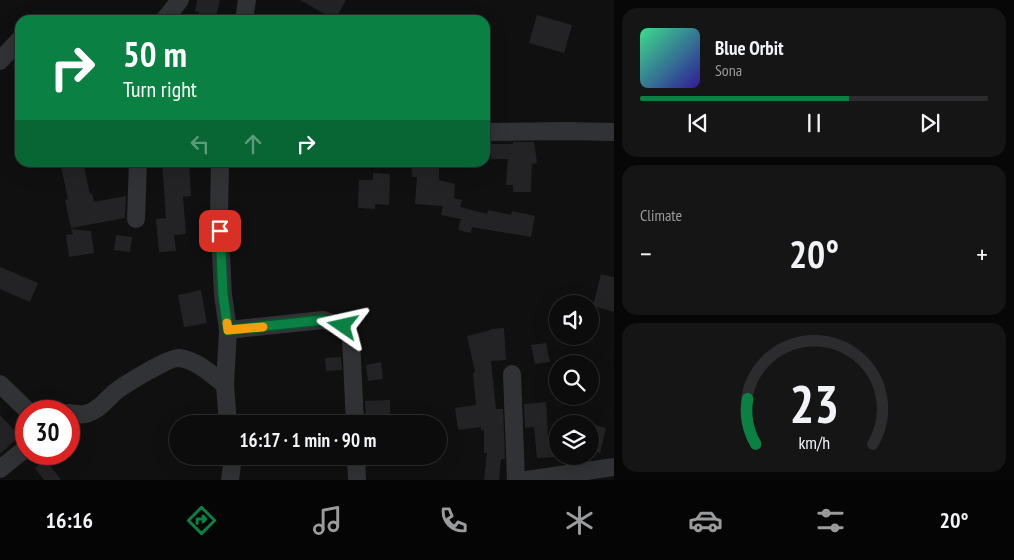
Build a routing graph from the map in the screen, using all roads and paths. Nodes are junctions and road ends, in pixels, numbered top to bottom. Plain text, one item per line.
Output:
1 (180, 0) edge
2 (247, 0) edge
3 (168, 15) edge
4 (245, 15) edge
5 (15, 44) edge
6 (0, 61) edge
7 (490, 132) edge
8 (614, 132) edge
9 (138, 167) edge
10 (220, 167) edge
11 (136, 219) dead end
12 (228, 330) junction
13 (512, 374) dead end
14 (0, 384) edge
15 (226, 385) junction
16 (17, 400) edge
17 (80, 415) edge
18 (228, 415) edge
19 (355, 415) edge
20 (15, 457) edge
21 (232, 465) edge
22 (357, 465) edge
23 (614, 467) edge
24 (0, 469) edge
25 (230, 480) edge
26 (358, 480) edge
27 (516, 480) edge
28 (527, 480) edge

1 - 3 street
2 - 4 street
5 - 6 street
7 - 8 street
9 - 11 street
10 - 12 street
12 - 15 street
12 - 19 street
13 - 27 street
14 - 16 street
15 - 17 street
15 - 18 street
20 - 24 street
21 - 25 street
22 - 26 street
23 - 28 street

